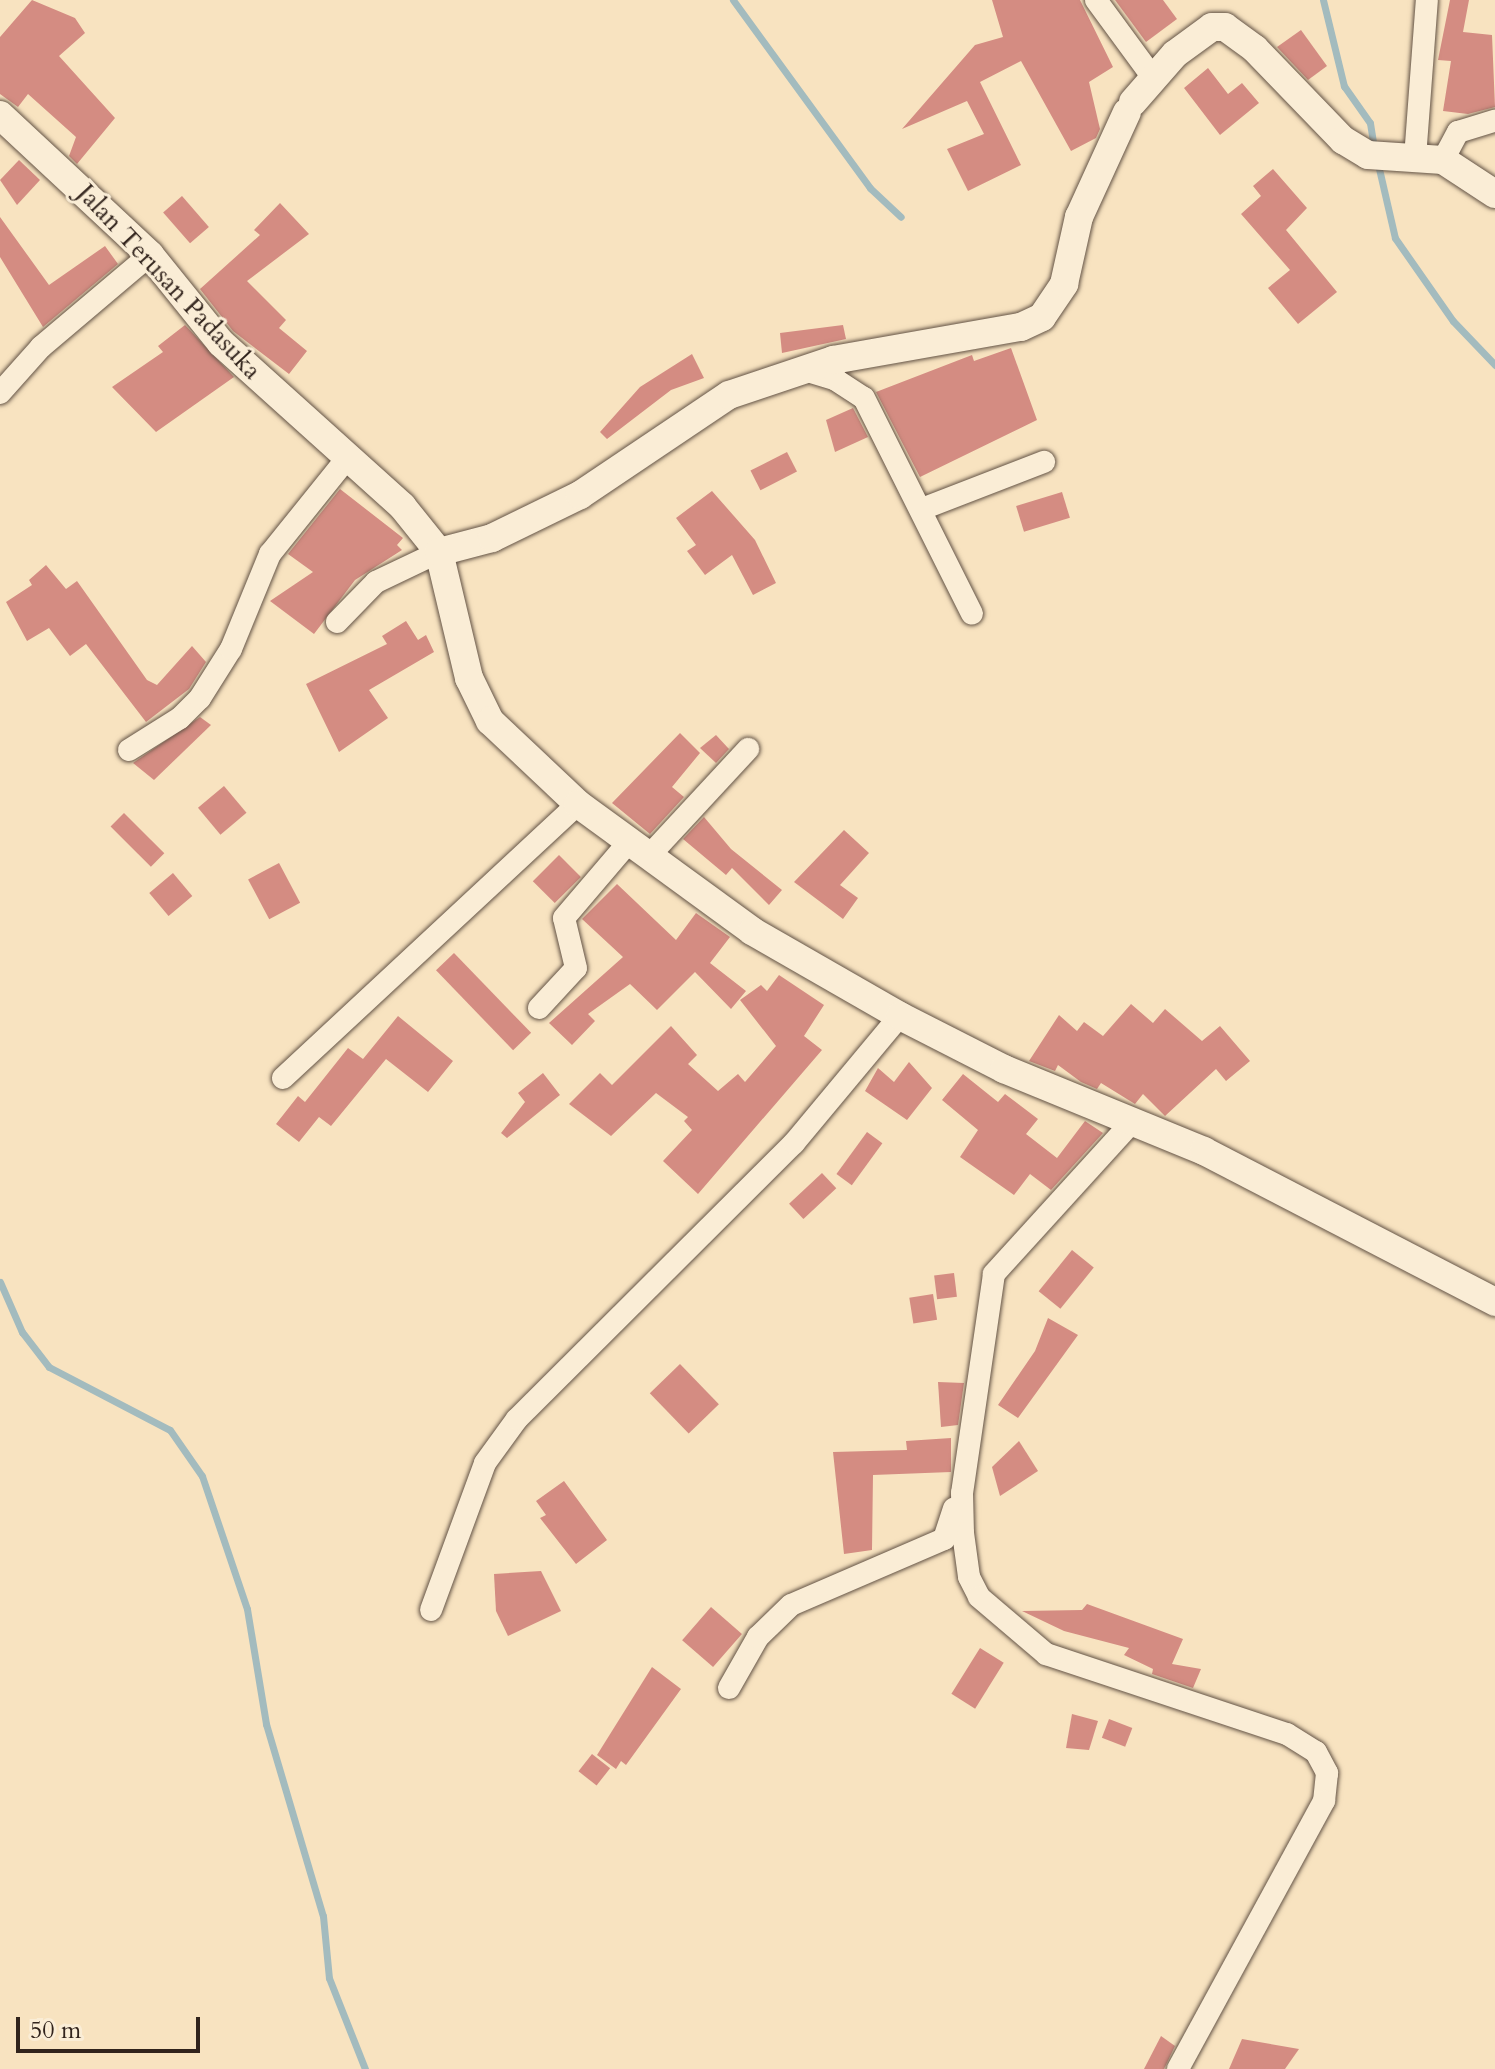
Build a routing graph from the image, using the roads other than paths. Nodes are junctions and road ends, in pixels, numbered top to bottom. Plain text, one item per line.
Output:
1 (1096, 0) edge
2 (1427, 0) edge
3 (1151, 75) junction
4 (0, 115) edge
5 (1495, 121) edge
6 (1429, 159) junction
7 (1495, 194) edge
8 (150, 255) junction
9 (800, 369) junction
10 (0, 393) edge
11 (348, 457) junction
12 (1044, 462) dead end
13 (922, 509) junction
14 (439, 552) junction
15 (972, 614) dead end
16 (337, 622) dead end
17 (748, 749) dead end
18 (129, 750) dead end
19 (578, 804) junction
20 (639, 849) junction
21 (539, 1008) dead end
22 (900, 1016) junction
23 (283, 1078) dead end
24 (1133, 1121) junction
25 (1495, 1302) edge
26 (962, 1493) junction
27 (431, 1610) dead end
28 (729, 1688) dead end
29 (1178, 2069) edge

1 - 3 street
2 - 6 street
3 - 6 street
3 - 9 street
4 - 8 street, Jalan Terusan Padasuka
5 - 6 street
6 - 7 street
8 - 10 street
8 - 11 street, Jalan Terusan Padasuka
9 - 13 street
9 - 14 street
11 - 14 street, Jalan Terusan Padasuka
11 - 18 street
12 - 13 street
13 - 15 street
14 - 16 street
14 - 19 street
17 - 20 street
19 - 20 street
19 - 23 street
20 - 21 street
20 - 22 street
22 - 24 street
22 - 27 street
24 - 25 street
24 - 26 street
26 - 28 street
26 - 29 street

